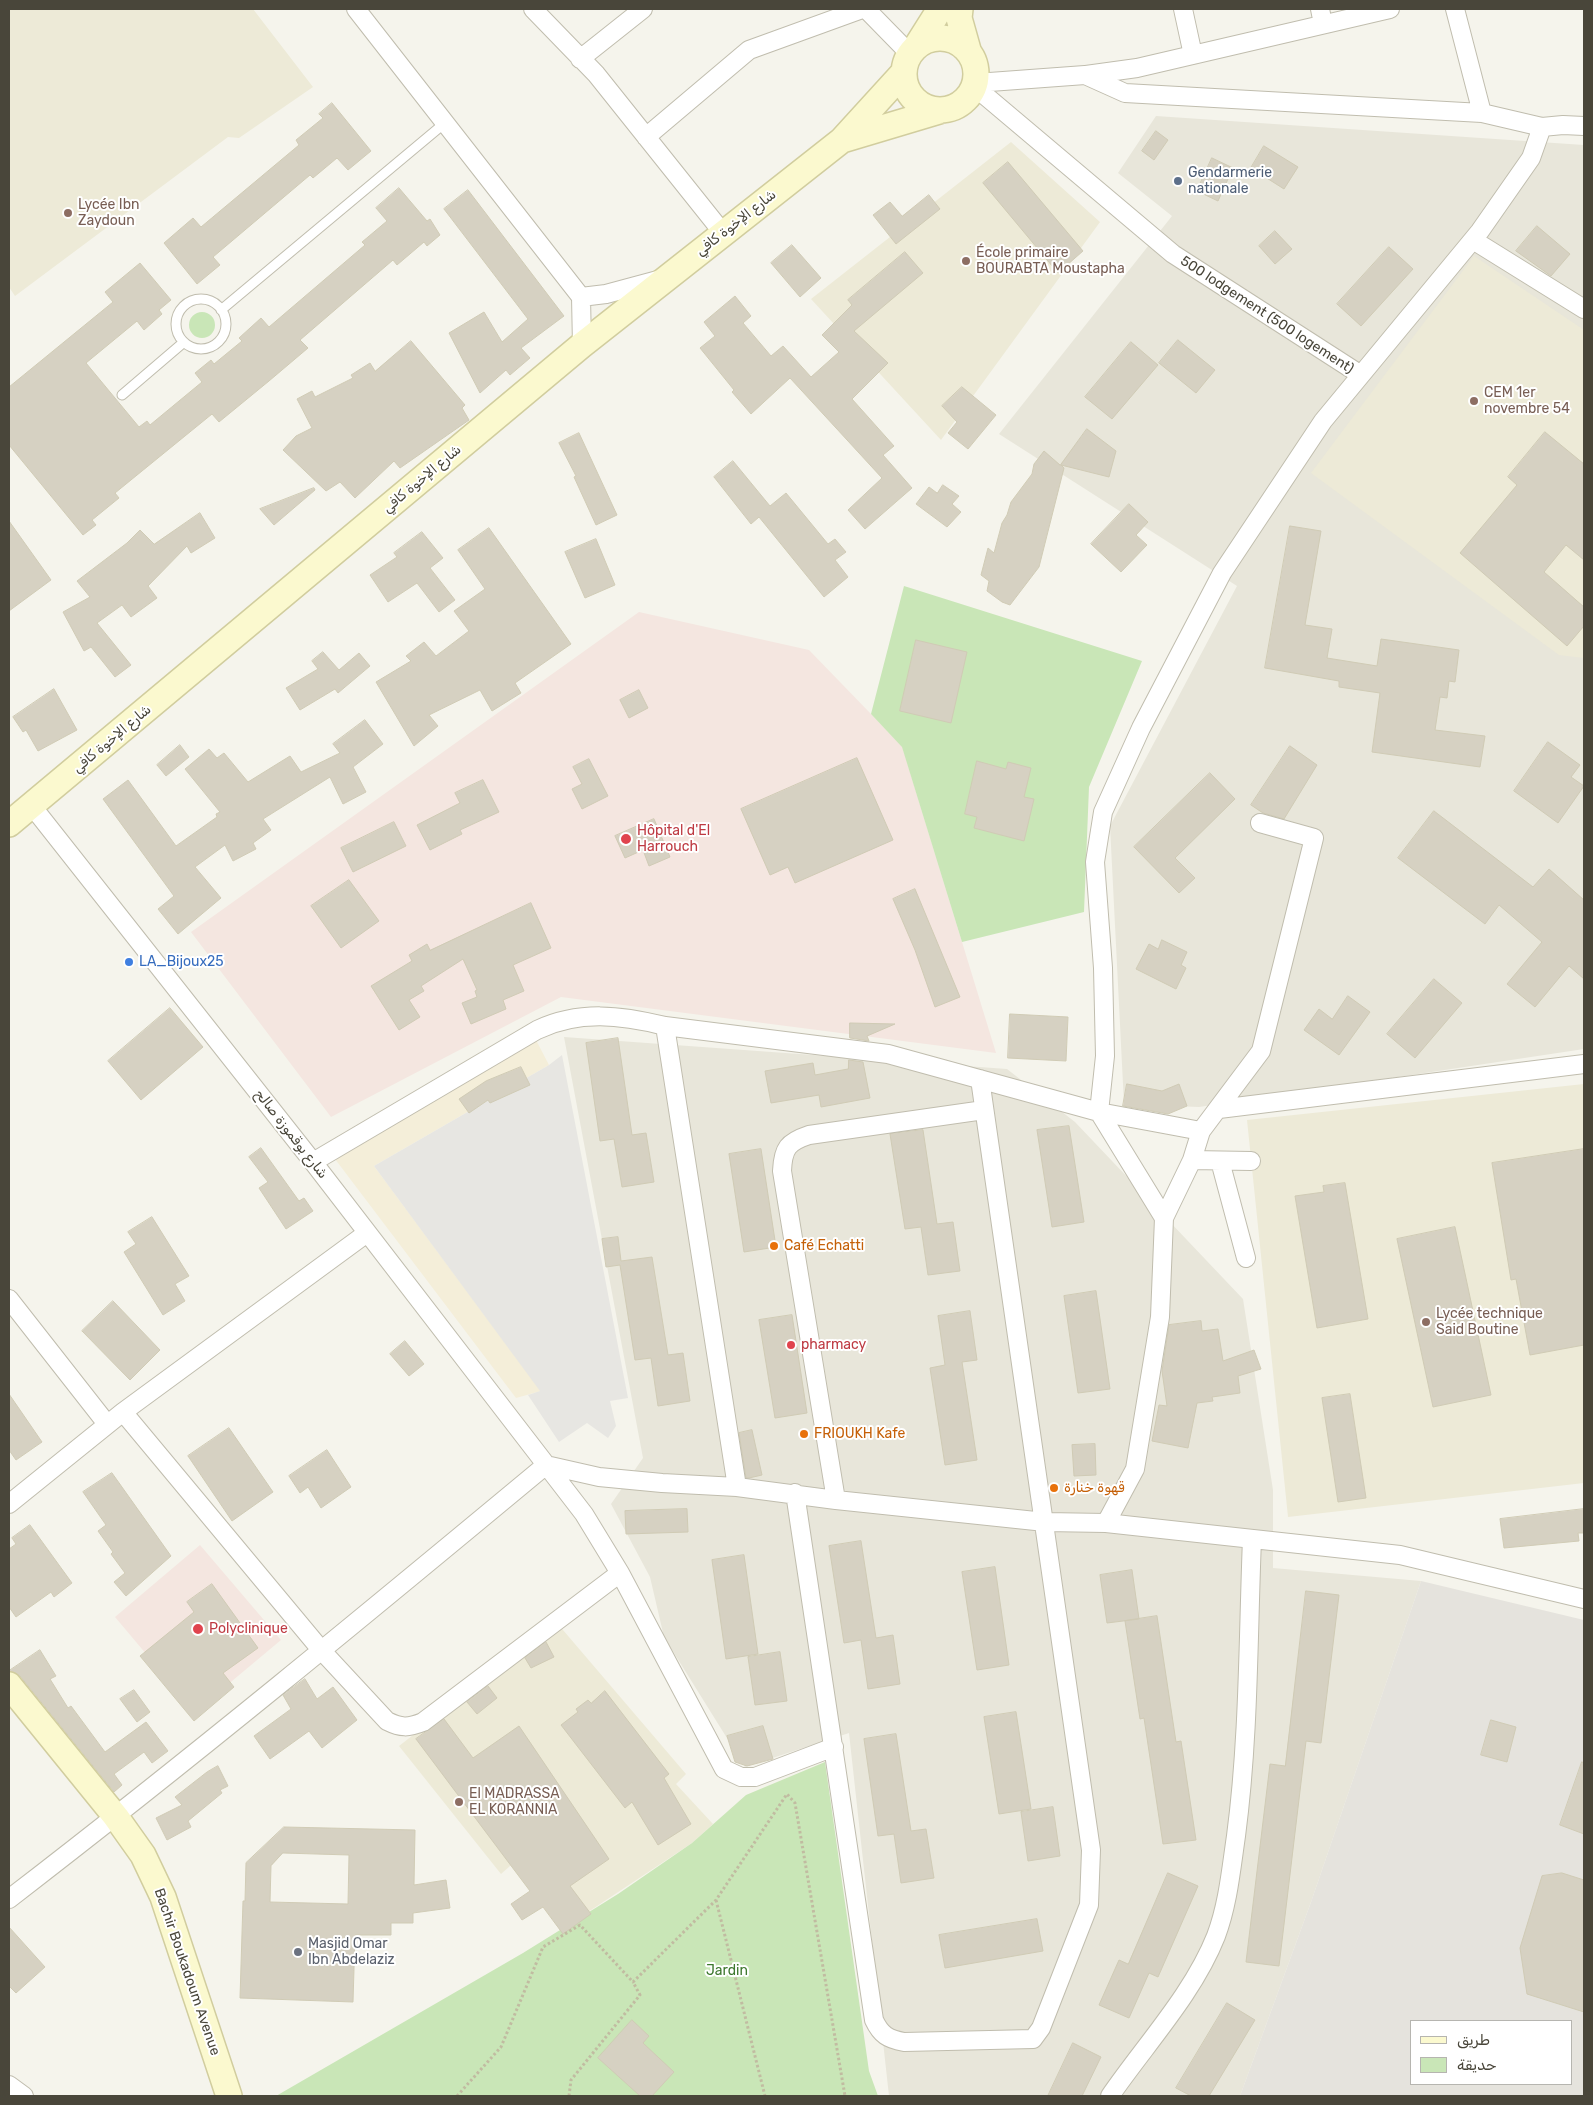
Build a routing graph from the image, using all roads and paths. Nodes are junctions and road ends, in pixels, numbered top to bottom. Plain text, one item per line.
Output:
1 (356, 9) edge
2 (533, 9) edge
3 (643, 9) edge
4 (862, 9) edge
5 (866, 9) edge
6 (940, 9) edge
7 (960, 9) edge
8 (1183, 9) edge
9 (1390, 9) edge
10 (1455, 9) edge
11 (1322, 16) edge
12 (968, 50) junction
13 (1193, 55) junction
14 (580, 58) junction
15 (910, 58) junction
16 (1085, 75) junction
17 (975, 85) junction
18 (939, 111) junction
19 (1482, 113) junction
20 (446, 122) junction
21 (1584, 126) edge
22 (1542, 127) junction
23 (646, 137) junction
24 (842, 140) junction
25 (723, 233) junction
26 (1473, 240) junction
27 (659, 284) junction
28 (581, 297) junction
29 (1584, 309) edge
30 (221, 310) junction
31 (184, 342) junction
32 (586, 342) junction
33 (1361, 375) junction
34 (122, 394) dead end
35 (32, 806) junction
36 (1260, 823) dead end
37 (9, 824) edge
38 (665, 1026) junction
39 (1584, 1064) edge
40 (980, 1079) junction
41 (1219, 1109) junction
42 (984, 1110) junction
43 (1099, 1112) junction
44 (1202, 1131) junction
45 (1192, 1160) junction
46 (1220, 1161) junction
47 (1251, 1161) dead end
48 (313, 1162) junction
49 (1164, 1218) junction
50 (367, 1233) junction
51 (1246, 1258) dead end
52 (9, 1299) edge
53 (123, 1412) junction
54 (107, 1424) junction
55 (546, 1465) junction
56 (737, 1487) junction
57 (795, 1493) junction
58 (836, 1500) junction
59 (9, 1504) edge
60 (1045, 1522) junction
61 (1106, 1523) junction
62 (1252, 1539) junction
63 (620, 1573) junction
64 (1584, 1599) edge
65 (322, 1651) junction
66 (9, 1685) edge
67 (834, 1747) junction
68 (116, 1817) junction
69 (9, 1899) edge
70 (716, 1900) junction
71 (633, 1982) junction
72 (9, 2085) edge
73 (24, 2096) edge
74 (229, 2096) edge
75 (457, 2096) edge
76 (569, 2096) edge
77 (765, 2096) edge
78 (845, 2096) edge
79 (1110, 2096) edge

1 - 20 street
2 - 14 street
3 - 14 street
4 - 23 street
5 - 15 street
6 - 15 main road
7 - 12 main road
8 - 13 street
9 - 11 street
10 - 19 street
11 - 13 street
12 - 15 main road
12 - 17 main road
13 - 16 street
14 - 23 street
15 - 18 main road
15 - 24 main road
16 - 17 street
16 - 19 street
17 - 18 main road
17 - 33 street, 500 lodgement (500 logement)
18 - 24 main road
19 - 22 street
20 - 28 street
20 - 30 lane
21 - 22 street
22 - 26 street
23 - 25 street
24 - 25 main road, شارع الإخوة كافي
25 - 27 main road, شارع الإخوة كافي
26 - 29 street
26 - 33 street
27 - 28 street
27 - 32 main road, شارع الإخوة كافي
28 - 32 street
30 - 31 lane
30 - 31 lane
31 - 34 lane
32 - 35 main road, شارع الإخوة كافي
33 - 43 street
35 - 37 main road, شارع الإخوة كافي
35 - 48 street, شارع بوقموزة صالح
36 - 41 street
38 - 40 street
38 - 48 street
38 - 56 street
39 - 41 street
40 - 42 street
40 - 43 street
41 - 44 street
42 - 58 street
42 - 60 street
43 - 44 street
43 - 49 street
44 - 45 street
45 - 46 street
45 - 49 street
46 - 47 street
46 - 51 street
48 - 50 street, شارع بوقموزة صالح
49 - 61 street
50 - 53 street
50 - 55 street, شارع بوقموزة صالح
52 - 54 street
53 - 54 street
53 - 65 street
54 - 59 street
55 - 56 street
55 - 63 street, شارع بوقموزة صالح
55 - 65 street
56 - 57 street
57 - 58 street
57 - 67 street
58 - 60 street
60 - 61 street
60 - 67 street
61 - 62 street
62 - 64 street
62 - 79 street
63 - 65 street
63 - 67 street, شارع بوقموزة صالح
65 - 68 street
66 - 68 main road, Bachir Boukadoum Avenue
68 - 69 street
68 - 74 main road, Bachir Boukadoum Avenue
70 - 71 path
70 - 77 path
70 - 78 path
71 - 75 path
71 - 76 path
72 - 73 street

